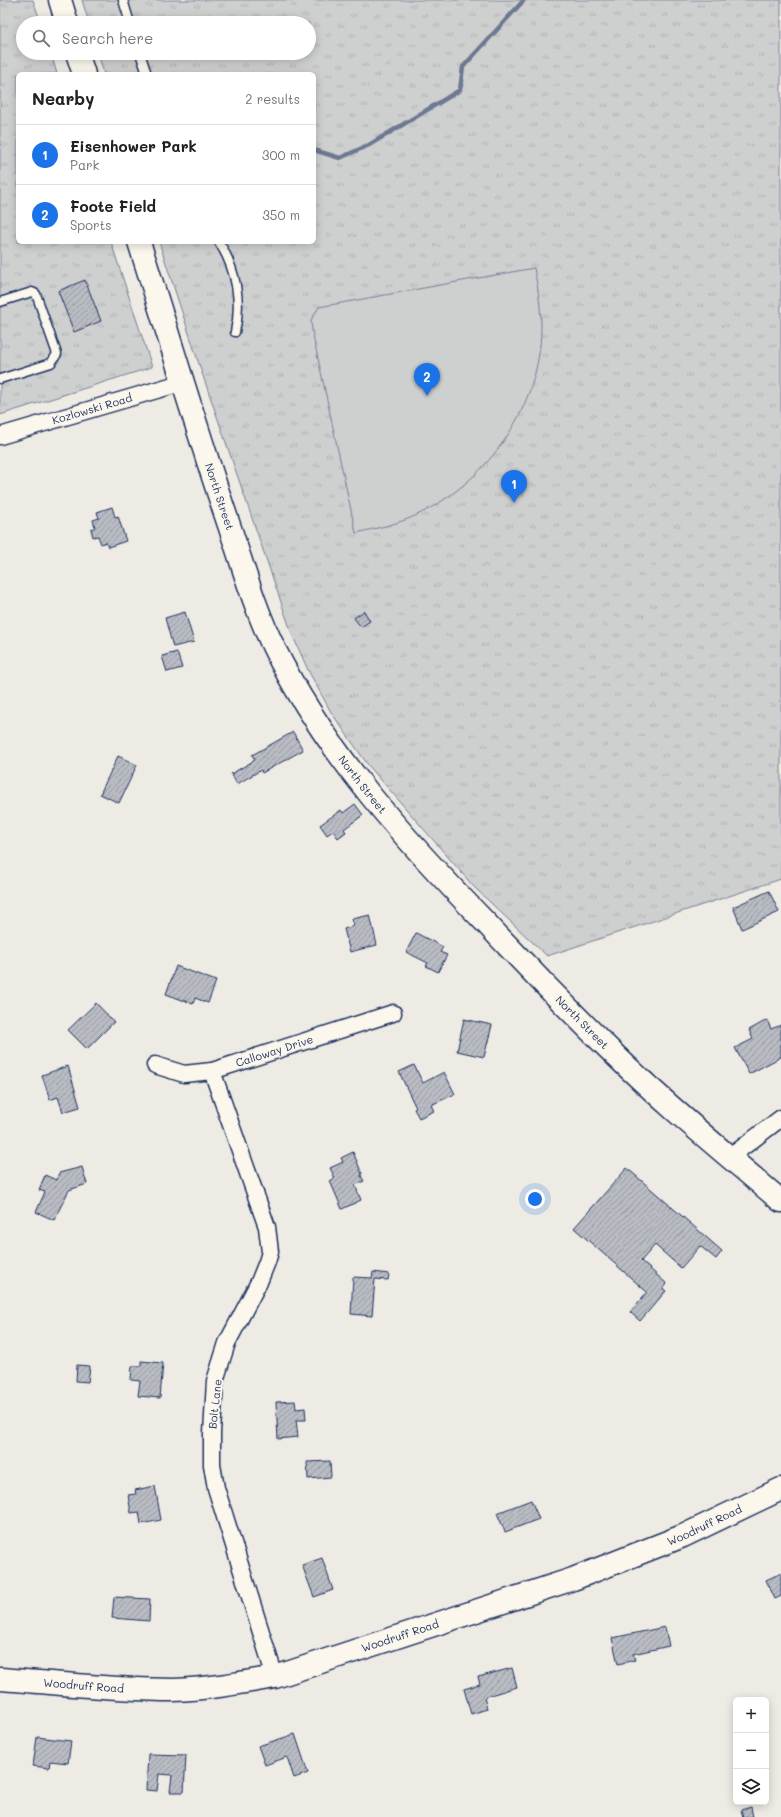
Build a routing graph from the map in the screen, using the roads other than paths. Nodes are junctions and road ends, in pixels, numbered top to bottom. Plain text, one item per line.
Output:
1 (60, 0) edge
2 (123, 0) edge
3 (65, 16) edge
4 (128, 16) edge
5 (79, 60) edge
6 (142, 60) edge
7 (83, 72) edge
8 (146, 72) edge
9 (140, 244) edge
10 (221, 244) edge
11 (0, 302) edge
12 (235, 332) dead end
13 (0, 379) edge
14 (184, 382) junction
15 (0, 436) edge
16 (393, 1013) dead end
17 (156, 1065) dead end
18 (212, 1071) junction
19 (781, 1118) edge
20 (730, 1157) junction
21 (781, 1201) edge
22 (781, 1489) edge
23 (275, 1677) junction
24 (0, 1678) edge

1 - 3 main road
2 - 4 lane
5 - 7 main road
6 - 8 lane
9 - 14 main road, North Street
10 - 12 lane
11 - 13 lane
14 - 15 street, Kozlowski Road
14 - 20 main road, North Street
16 - 18 street, Calloway Drive
17 - 18 street, Calloway Drive
18 - 23 street, Bolt Lane
19 - 20 street
20 - 21 main road, North Street
22 - 23 main road, Woodruff Road
23 - 24 main road, Woodruff Road

